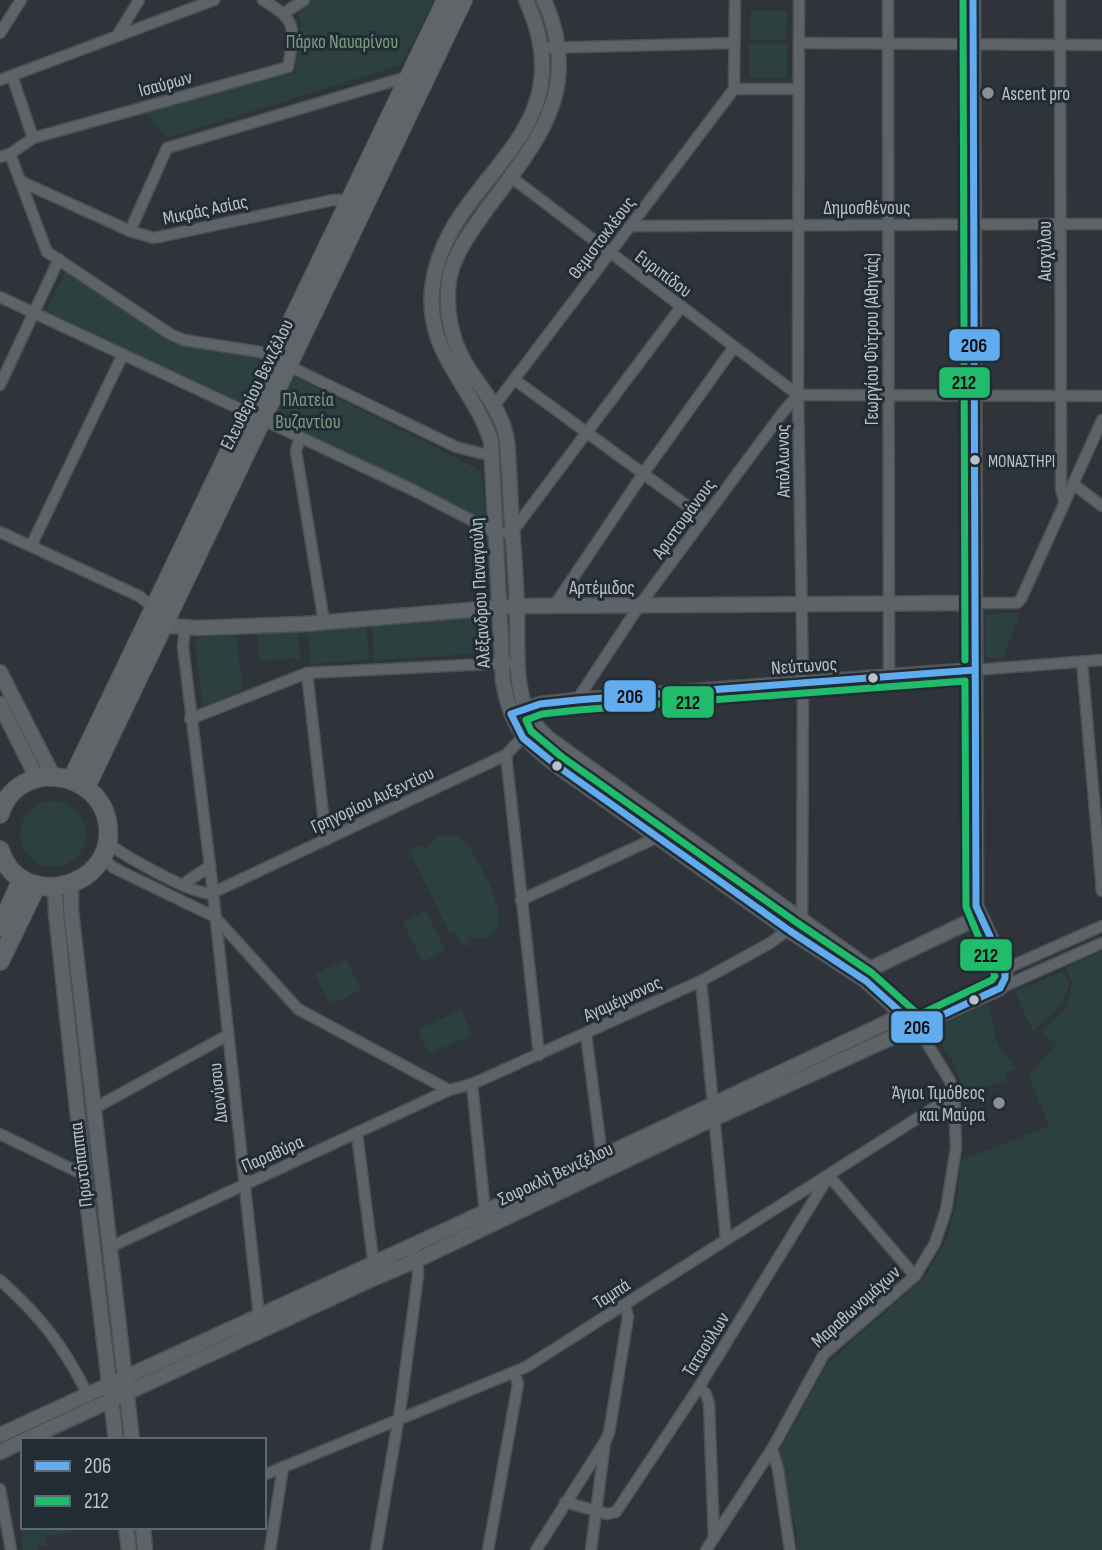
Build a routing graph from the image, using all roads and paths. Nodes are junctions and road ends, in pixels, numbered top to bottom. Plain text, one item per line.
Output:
1 (21, 0) edge
2 (139, 0) edge
3 (214, 0) edge
4 (263, 0) edge
5 (304, 0) edge
6 (446, 0) edge
7 (463, 0) edge
8 (526, 0) edge
9 (544, 0) edge
10 (734, 0) edge
11 (785, 0) edge
12 (799, 0) edge
13 (888, 0) edge
14 (973, 0) edge
15 (1060, 0) edge
16 (284, 13) junction
17 (0, 33) edge
18 (117, 36) junction
19 (734, 43) junction
20 (799, 43) junction
21 (888, 44) junction
22 (973, 45) junction
23 (1060, 45) junction
24 (1102, 45) edge
25 (541, 48) junction
26 (558, 48) junction
27 (12, 76) junction
28 (417, 79) junction
29 (0, 80) edge
30 (734, 89) junction
31 (799, 89) junction
32 (33, 138) junction
33 (5, 155) edge
34 (511, 177) junction
35 (20, 181) junction
36 (358, 202) junction
37 (1102, 223) edge
38 (973, 224) junction
39 (1062, 224) junction
40 (799, 225) junction
41 (888, 225) junction
42 (631, 226) junction
43 (130, 231) junction
44 (610, 254) junction
45 (59, 259) junction
46 (0, 296) edge
47 (681, 307) junction
48 (34, 312) junction
49 (734, 347) junction
50 (123, 354) junction
51 (281, 362) junction
52 (515, 380) junction
53 (0, 385) edge
54 (798, 395) junction
55 (888, 395) junction
56 (974, 396) junction
57 (1061, 396) junction
58 (1102, 396) edge
59 (495, 406) junction
60 (255, 416) junction
61 (1102, 420) edge
62 (585, 432) junction
63 (300, 437) junction
64 (492, 456) junction
65 (643, 474) junction
66 (1073, 484) junction
67 (1064, 501) junction
68 (1102, 506) edge
69 (704, 518) junction
70 (0, 532) edge
71 (512, 532) junction
72 (496, 533) junction
73 (31, 546) junction
74 (974, 603) junction
75 (889, 604) junction
76 (802, 605) junction
77 (554, 606) junction
78 (639, 606) junction
79 (500, 607) junction
80 (517, 607) junction
81 (163, 615) junction
82 (324, 622) junction
83 (185, 626) junction
84 (1102, 660) edge
85 (1082, 662) junction
86 (518, 663) junction
87 (502, 664) junction
88 (974, 670) junction
89 (0, 672) edge
90 (307, 673) junction
91 (889, 677) junction
92 (803, 684) junction
93 (578, 700) junction
94 (0, 704) edge
95 (526, 709) junction
96 (511, 715) junction
97 (190, 719) junction
98 (537, 728) junction
99 (523, 738) junction
100 (506, 755) junction
101 (45, 777) junction
102 (79, 783) junction
103 (0, 814) edge
104 (668, 826) junction
105 (658, 838) junction
106 (326, 840) junction
107 (0, 849) edge
108 (105, 850) junction
109 (210, 866) junction
110 (29, 882) junction
111 (182, 885) junction
112 (63, 886) junction
113 (1102, 891) edge
114 (212, 893) junction
115 (521, 900) junction
116 (215, 917) junction
117 (979, 917) junction
118 (802, 920) junction
119 (1102, 926) edge
120 (0, 927) edge
121 (790, 930) junction
122 (1102, 943) edge
123 (0, 961) edge
124 (1005, 969) junction
125 (868, 975) junction
126 (701, 981) junction
127 (1000, 988) junction
128 (905, 1014) junction
129 (917, 1027) junction
130 (586, 1034) junction
131 (228, 1035) junction
132 (538, 1055) junction
133 (472, 1084) junction
134 (449, 1090) junction
135 (954, 1095) junction
136 (93, 1109) junction
137 (715, 1112) junction
138 (0, 1134) edge
139 (357, 1135) junction
140 (602, 1157) junction
141 (84, 1175) junction
142 (829, 1176) junction
143 (245, 1185) junction
144 (485, 1212) junction
145 (726, 1239) junction
146 (110, 1247) junction
147 (414, 1253) junction
148 (374, 1270) junction
149 (915, 1276) junction
150 (0, 1280) edge
151 (625, 1305) junction
152 (259, 1316) junction
153 (514, 1372) junction
154 (120, 1385) junction
155 (699, 1387) junction
156 (88, 1395) junction
157 (112, 1400) junction
158 (398, 1419) junction
159 (0, 1435) edge
160 (28, 1438) edge
161 (116, 1438) edge
162 (132, 1438) edge
163 (21, 1441) edge
164 (605, 1442) junction
165 (772, 1450) junction
166 (0, 1451) edge
167 (283, 1467) junction
168 (266, 1474) edge
169 (0, 1489) edge
170 (565, 1502) junction
171 (598, 1512) junction
172 (126, 1529) edge
173 (143, 1529) edge
174 (714, 1538) junction
175 (11, 1550) edge
176 (129, 1550) edge
177 (145, 1550) edge
178 (270, 1550) edge
179 (376, 1550) edge
180 (488, 1550) edge
181 (536, 1550) edge
182 (591, 1550) edge
183 (706, 1550) edge
184 (790, 1550) edge

1 - 17 street
2 - 18 street
3 - 18 street
4 - 16 street
5 - 16 street
6 - 28 main road, Ελευθερίου Βενιζέλου
7 - 28 main road, Ελευθερίου Βενιζέλου
8 - 25 street, Αλέξανδρου Παναγούλη
9 - 26 street, Αλέξανδρου Παναγούλη
10 - 19 street
11 - 12 street
12 - 20 street, Απόλλωνος
13 - 21 street, Γεωργίου Φύτρου (Αθηνάς)
14 - 22 street
15 - 23 street, Αισχύλου
16 - 32 street, Ισαύρων
18 - 27 street
19 - 26 street
19 - 30 street
20 - 21 street
20 - 31 street, Απόλλωνος
21 - 22 street
21 - 41 street, Γεωργίου Φύτρου (Αθηνάς)
22 - 23 street
22 - 38 street
23 - 24 street
23 - 39 street, Αισχύλου
25 - 26 street
25 - 64 street, Αλέξανδρου Παναγούλη
26 - 34 street, Αλέξανδρου Παναγούλη
27 - 29 street
27 - 32 street
28 - 36 main road, Ελευθερίου Βενιζέλου
28 - 43 street
30 - 31 street
30 - 42 street, Θεμιστοκλέους
31 - 40 street, Απόλλωνος
32 - 33 street, Ισαύρων
33 - 35 street
34 - 44 street, Ευριπίδου
34 - 59 street, Αλέξανδρου Παναγούλη
35 - 43 street, Μικράς Ασίας
35 - 45 street
36 - 43 street, Μικράς Ασίας
36 - 51 main road, Ελευθερίου Βενιζέλου
37 - 39 street, Δημοσθένους
38 - 39 street, Δημοσθένους
38 - 41 street, Δημοσθένους
38 - 56 street
39 - 57 street, Αισχύλου
40 - 41 street, Δημοσθένους
40 - 42 street, Δημοσθένους
40 - 54 street, Απόλλωνος
41 - 55 street, Γεωργίου Φύτρου (Αθηνάς)
42 - 44 street, Θεμιστοκλέους
44 - 47 street, Ευριπίδου
44 - 52 street, Θεμιστοκλέους
45 - 48 street
45 - 51 street
46 - 48 street
47 - 49 street, Ευριπίδου
47 - 62 street
48 - 50 street
48 - 53 street
49 - 54 street, Ευριπίδου
49 - 65 street
50 - 60 street
50 - 73 street
51 - 60 main road, Ελευθερίου Βενιζέλου
51 - 64 street
52 - 59 street, Θεμιστοκλέους
52 - 62 street
54 - 55 street
54 - 69 street, Αριστοφάνους
54 - 76 street, Απόλλωνος
55 - 56 street
55 - 75 street, Γεωργίου Φύτρου (Αθηνάς)
56 - 57 street
56 - 74 street
57 - 58 street
57 - 67 street, Αισχύλου
59 - 71 street, Αλέξανδρου Παναγούλη
60 - 63 street
60 - 81 main road, Ελευθερίου Βενιζέλου
61 - 66 street
62 - 65 street
62 - 71 street
63 - 72 street
63 - 82 street
64 - 72 street, Αλέξανδρου Παναγούλη
65 - 69 street
65 - 77 street
66 - 67 street
66 - 68 street
67 - 74 street, Αρτέμιδος
69 - 78 street, Αριστοφάνους
70 - 73 street
71 - 72 street
71 - 80 street, Αλέξανδρου Παναγούλη
72 - 79 street, Αλέξανδρου Παναγούλη
73 - 81 street
74 - 75 street, Αρτέμιδος
74 - 88 street
75 - 76 street, Αρτέμιδος
75 - 91 street, Γεωργίου Φύτρου (Αθηνάς)
76 - 78 street, Αρτέμιδος
76 - 92 street, Απόλλωνος
77 - 78 street, Αρτέμιδος
77 - 80 street, Αρτέμιδος
78 - 93 street, Αριστοφάνους
79 - 80 street, Αρτέμιδος
79 - 82 street, Αρτέμιδος
79 - 87 street, Αλέξανδρου Παναγούλη
80 - 86 street, Αλέξανδρου Παναγούλη
81 - 83 street
81 - 102 main road, Ελευθερίου Βενιζέλου
82 - 83 street, Αρτέμιδος
83 - 97 street, Διονύσου
84 - 85 street, Νεύτωνος
85 - 88 street, Νεύτωνος
85 - 113 street
86 - 87 street
86 - 95 street, Αλέξανδρου Παναγούλη
87 - 90 street
87 - 96 street, Αλέξανδρου Παναγούλη
88 - 91 street, Νεύτωνος
88 - 117 street
89 - 101 street
90 - 97 street
90 - 106 street
91 - 92 street, Νεύτωνος
92 - 93 street, Νεύτωνος
92 - 118 street, Απόλλωνος
93 - 95 street, Νεύτωνος
94 - 101 street
95 - 96 street, Νεύτωνος
95 - 98 street, Αλέξανδρου Παναγούλη
96 - 99 street, Αλέξανδρου Παναγούλη
97 - 109 street, Διονύσου
98 - 99 street, Γρηγορίου Αυξεντίου
98 - 104 street, Αλέξανδρου Παναγούλη
99 - 100 street, Γρηγορίου Αυξεντίου
99 - 105 street, Αλέξανδρου Παναγούλη
100 - 106 street, Γρηγορίου Αυξεντίου
100 - 115 street
101 - 102 main road
101 - 103 main road
102 - 108 main road
104 - 105 street
104 - 118 street, Αλέξανδρου Παναγούλη
105 - 115 street
105 - 121 street, Αλέξανδρου Παναγούλη
106 - 114 street, Γρηγορίου Αυξεντίου
107 - 110 main road
108 - 111 street
108 - 112 main road
108 - 116 street
109 - 111 street
109 - 114 street, Διονύσου
110 - 112 main road
110 - 120 main road
110 - 123 main road
111 - 114 street
112 - 136 street, Πρωτόπαππα
112 - 141 street, Πρωτόπαππα
114 - 116 street, Διονύσου
115 - 132 street
116 - 131 street, Διονύσου
116 - 134 street
117 - 124 street
117 - 125 street
118 - 121 street, Αγαμέμνονος
118 - 125 street, Αλέξανδρου Παναγούλη
119 - 124 street
121 - 125 street, Αλέξανδρου Παναγούλη
121 - 126 street, Αγαμέμνονος
122 - 127 street, Σοφοκλή Βενιζέλου
124 - 127 street
125 - 128 street, Αλέξανδρου Παναγούλη
126 - 130 street, Αγαμέμνονος
126 - 137 street
127 - 129 street, Σοφοκλή Βενιζέλου
128 - 129 street, Αλέξανδρου Παναγούλη
128 - 137 street, Σοφοκλή Βενιζέλου
129 - 135 street, Μαραθωνομάχων
129 - 137 street, Σοφοκλή Βενιζέλου
130 - 132 street, Αγαμέμνονος
130 - 140 street
131 - 136 street
131 - 143 street, Διονύσου
132 - 133 street, Αγαμέμνονος
133 - 134 street, Αγαμέμνονος
133 - 144 street
134 - 139 street, Παραθύρα
135 - 142 street, Ταμπά
135 - 149 street, Μαραθωνομάχων
136 - 146 street, Πρωτόπαππα
137 - 140 street, Σοφοκλή Βενιζέλου
137 - 145 street
137 - 147 street, Σοφοκλή Βενιζέλου
138 - 141 street
139 - 143 street, Παραθύρα
139 - 148 street
140 - 144 street, Σοφοκλή Βενιζέλου
141 - 154 street, Πρωτόπαππα
142 - 145 street, Ταμπά
142 - 149 street
142 - 155 street, Ταταούλων
143 - 146 street, Παραθύρα
143 - 152 street, Διονύσου
144 - 147 street, Σοφοκλή Βενιζέλου
145 - 151 street, Ταμπά
146 - 154 street, Πρωτόπαππα
147 - 148 street, Σοφοκλή Βενιζέλου
147 - 158 street
148 - 152 street, Σοφοκλή Βενιζέλου
148 - 154 street, Σοφοκλή Βενιζέλου
149 - 165 street, Μαραθωνομάχων
150 - 156 street
151 - 153 street, Ταμπά
151 - 164 street
152 - 154 street, Σοφοκλή Βενιζέλου
153 - 158 street, Ταμπά
153 - 180 street
154 - 156 street, Σοφοκλή Βενιζέλου
154 - 157 street, Σοφοκλή Βενιζέλου
154 - 162 street, Πρωτόπαππα
155 - 171 street, Ταταούλων
155 - 174 street
156 - 159 street, Σοφοκλή Βενιζέλου
157 - 160 street, Σοφοκλή Βενιζέλου
157 - 161 street
158 - 167 street, Ταμπά
158 - 179 street
163 - 166 street, Σοφοκλή Βενιζέλου
164 - 170 street
164 - 171 street
165 - 174 street, Μαραθωνομάχων
165 - 184 street
167 - 168 street, Ταμπά
167 - 178 street
169 - 175 street
170 - 171 street
170 - 181 street
171 - 182 street
172 - 176 street
173 - 177 street
174 - 183 street, Μαραθωνομάχων

